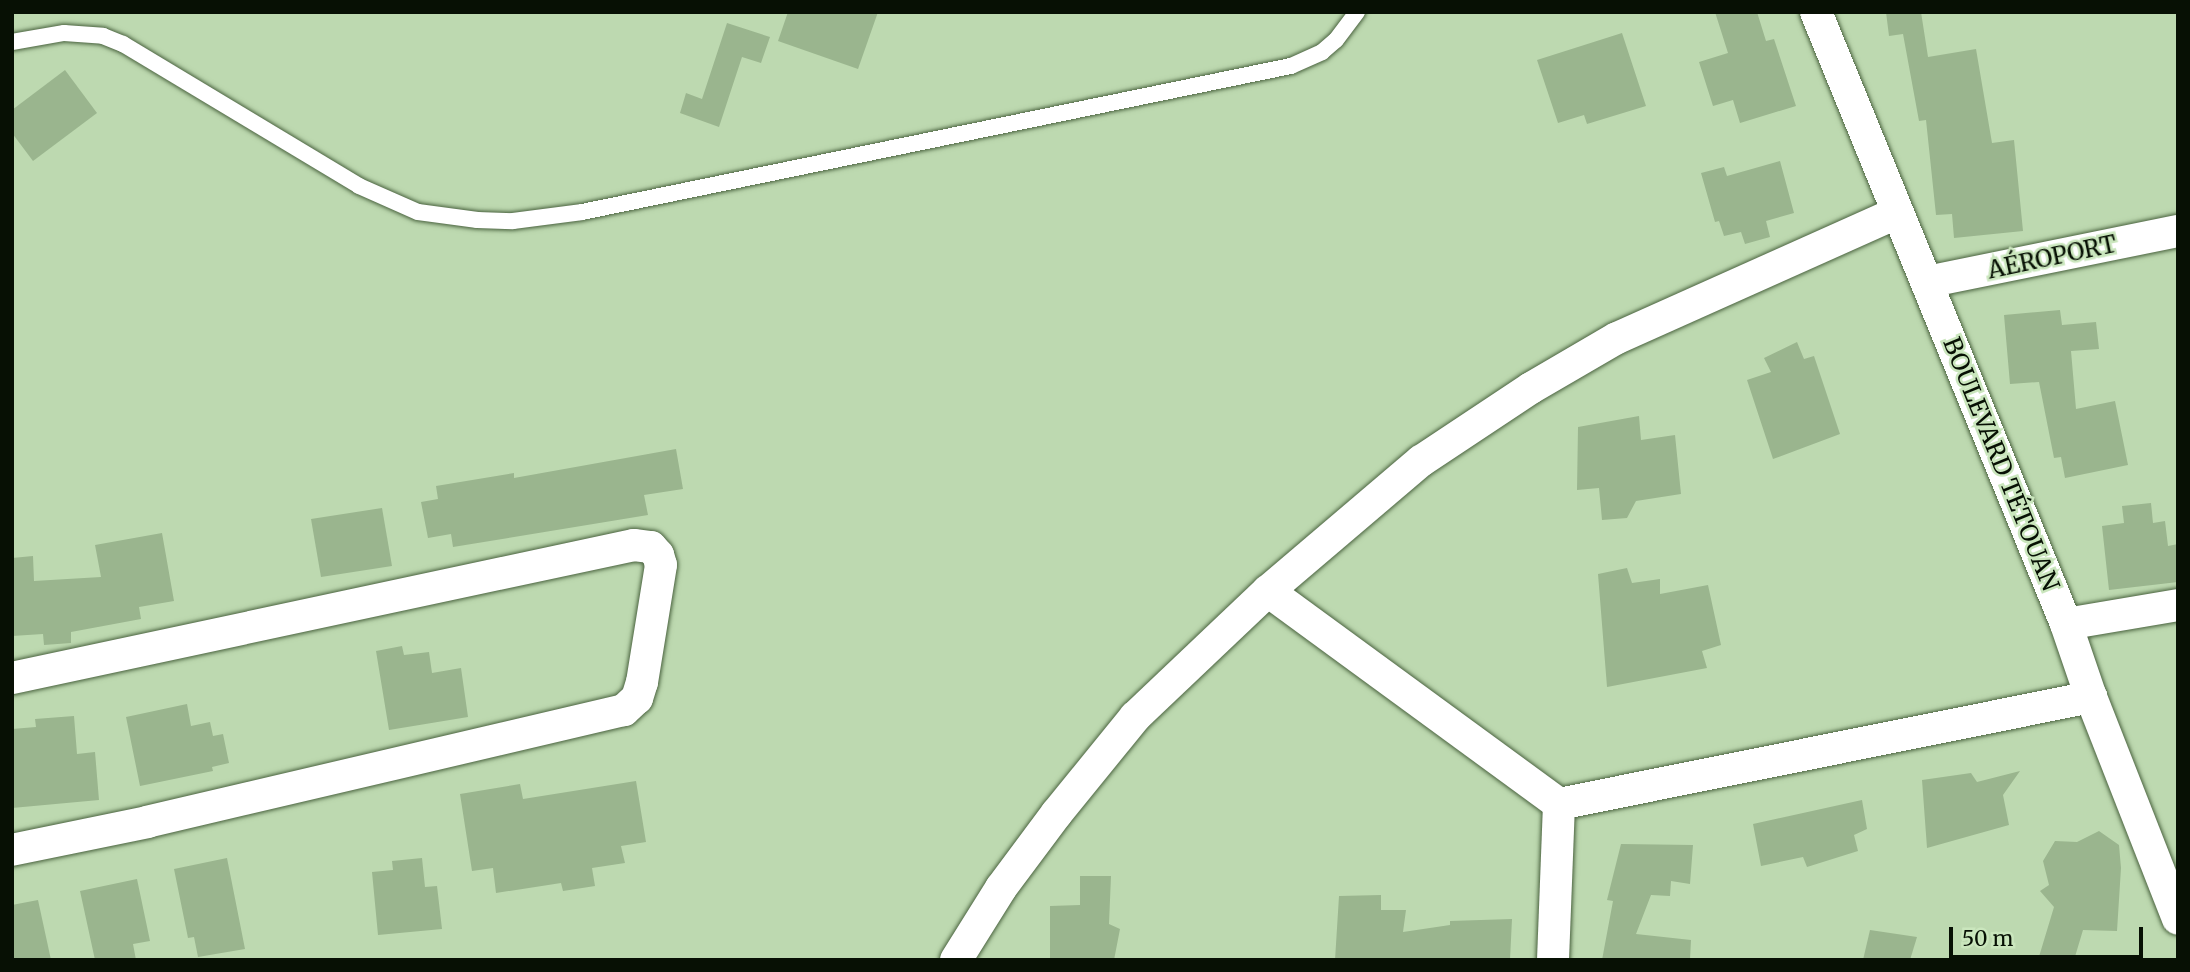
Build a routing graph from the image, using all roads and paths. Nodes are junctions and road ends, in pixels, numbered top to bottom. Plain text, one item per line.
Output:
1 (1357, 12) edge
2 (1816, 12) edge
3 (12, 42) edge
4 (1897, 213) junction
5 (2178, 231) edge
6 (1927, 282) junction
7 (1268, 591) junction
8 (2178, 605) edge
9 (2066, 624) junction
10 (12, 678) edge
11 (2091, 697) junction
12 (1559, 804) junction
13 (12, 850) edge
14 (2178, 919) edge
15 (956, 960) edge
16 (1553, 960) edge

1 - 3 lane
2 - 4 street, BOULEVARD TÉTOUAN
4 - 6 street, BOULEVARD TÉTOUAN
4 - 7 street
5 - 6 street, AÉROPORT
6 - 9 street, BOULEVARD TÉTOUAN
7 - 12 street
7 - 15 street
8 - 9 street
9 - 11 street, BOULEVARD TÉTOUAN
10 - 13 street
11 - 12 street
11 - 14 street, BOULEVARD TÉTOUAN
12 - 16 street

